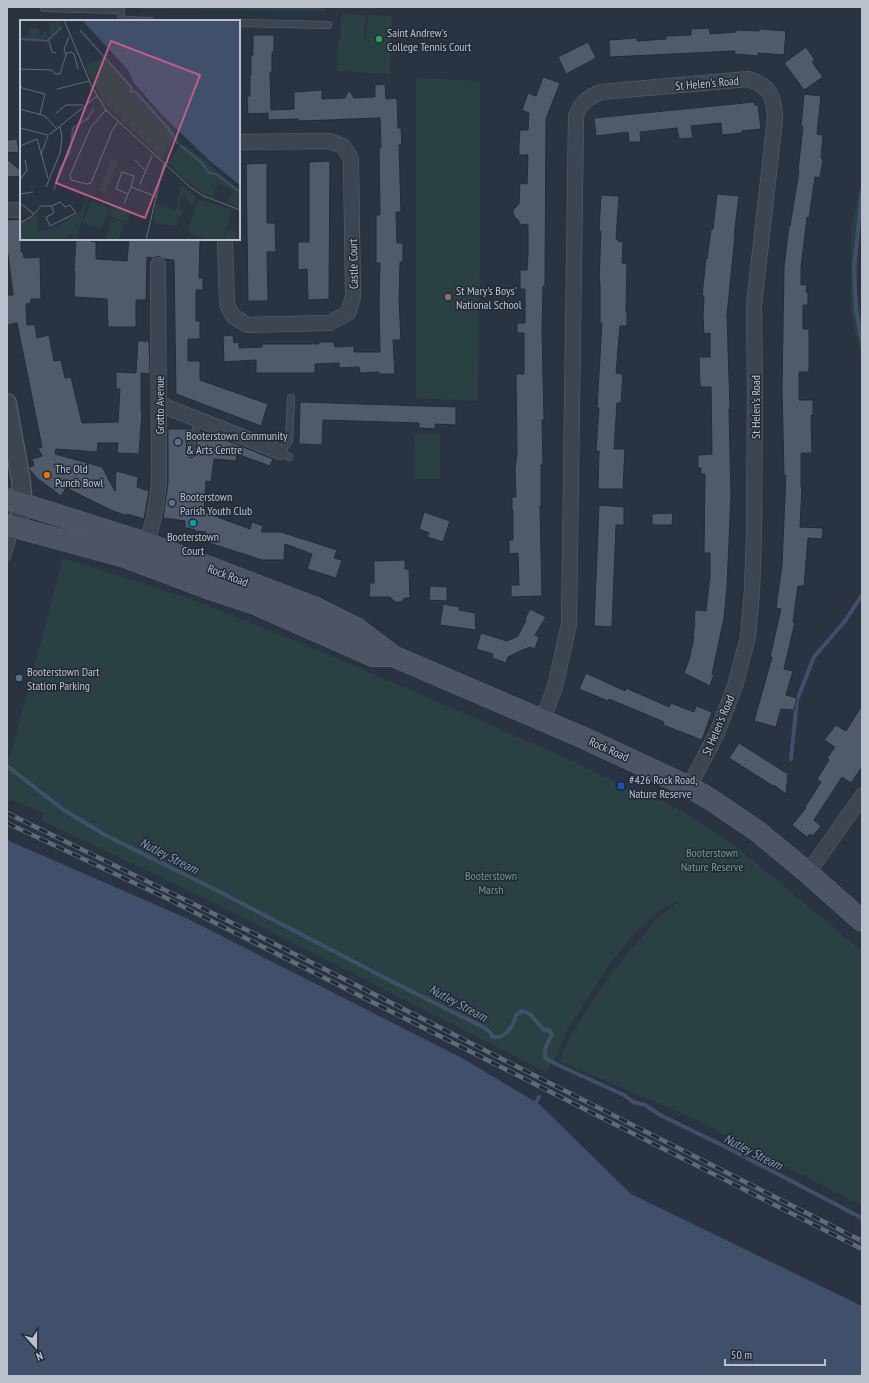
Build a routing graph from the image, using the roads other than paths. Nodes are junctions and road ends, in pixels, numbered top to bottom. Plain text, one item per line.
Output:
1 (44, 7) edge
2 (122, 8) edge
3 (121, 20) edge
4 (240, 23) edge
5 (328, 25) dead end
6 (240, 142) edge
7 (7, 210) edge
8 (20, 210) edge
9 (225, 240) edge
10 (158, 264) dead end
11 (291, 398) dead end
12 (7, 403) edge
13 (159, 404) junction
14 (199, 420) junction
15 (191, 453) dead end
16 (284, 455) joint
17 (15, 502) edge
18 (11, 526) edge
19 (146, 543) junction
20 (7, 557) edge
21 (393, 656) junction
22 (542, 721) junction
23 (689, 787) junction
24 (862, 796) edge
25 (808, 873) junction
26 (860, 916) edge

1 - 2 lane
2 - 3 lane
4 - 5 lane
6 - 9 street, Castle Court
7 - 8 street
10 - 13 street, Grotto Avenue
11 - 16 lane
12 - 17 street
13 - 14 street
13 - 19 street, Grotto Avenue
14 - 15 lane
14 - 16 street
17 - 18 street
17 - 19 main road, Rock Road
18 - 20 lane
18 - 21 main road, Rock Road
19 - 21 main road, Rock Road
21 - 22 main road, Rock Road
22 - 23 main road, Rock Road
22 - 23 street, St Helen's Road
23 - 25 main road, Rock Road
24 - 25 street
25 - 26 main road, Rock Road

